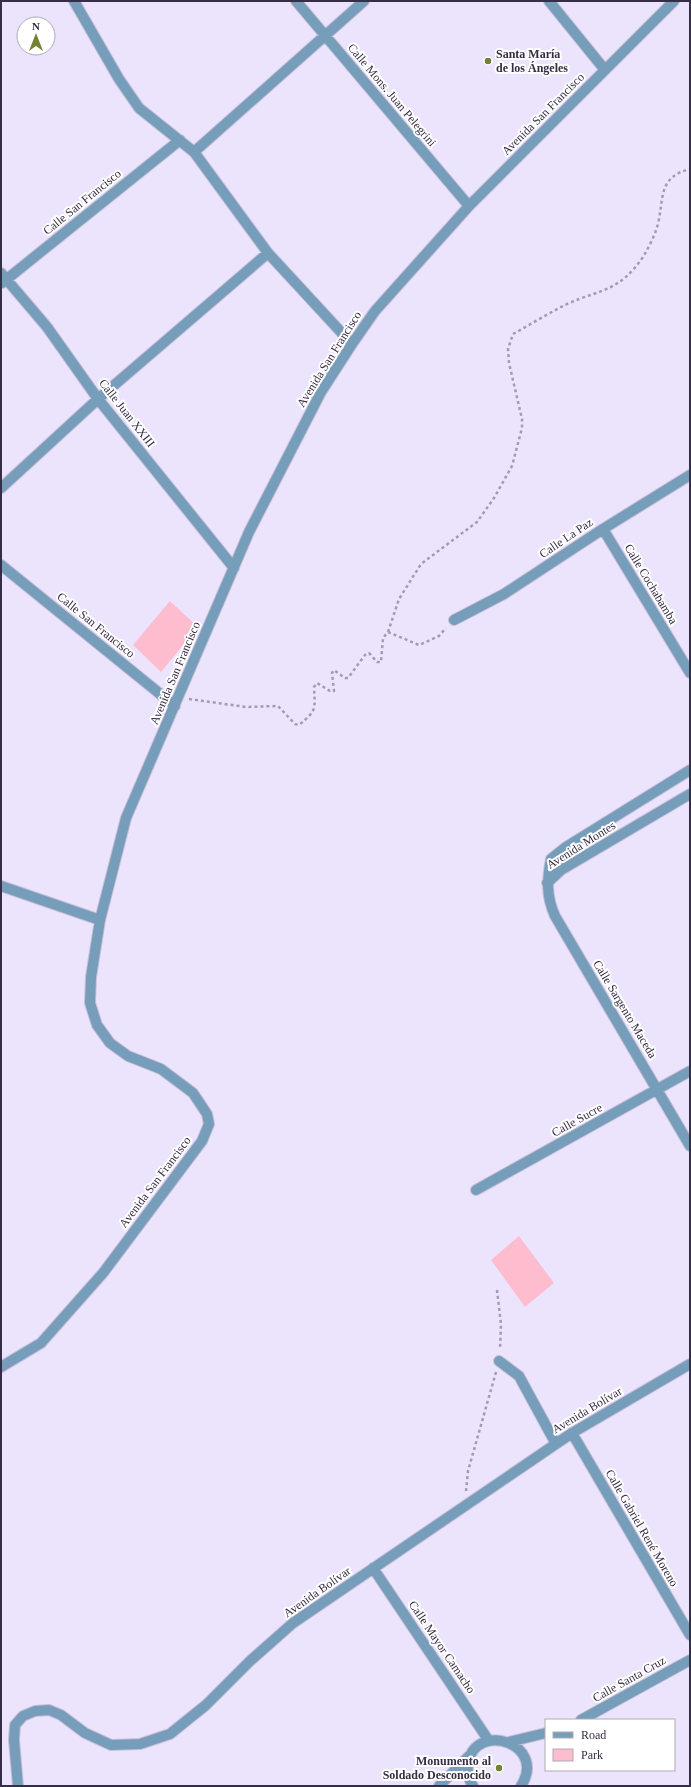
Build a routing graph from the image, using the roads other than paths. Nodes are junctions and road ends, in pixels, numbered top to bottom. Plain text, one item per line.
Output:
1 (74, 1) edge
2 (296, 1) edge
3 (364, 1) edge
4 (549, 1) edge
5 (674, 1) edge
6 (325, 36) junction
7 (605, 70) junction
8 (180, 140) junction
9 (194, 152) junction
10 (469, 206) junction
11 (268, 253) junction
12 (3, 279) edge
13 (352, 344) junction
14 (98, 399) junction
15 (690, 475) edge
16 (1, 488) edge
17 (603, 529) junction
18 (1, 565) edge
19 (234, 568) junction
20 (454, 620) road end
21 (690, 673) edge
22 (177, 702) junction
23 (690, 770) edge
24 (690, 794) edge
25 (547, 883) junction
26 (1, 886) edge
27 (100, 920) junction
28 (690, 1071) edge
29 (658, 1090) junction
30 (690, 1146) edge
31 (476, 1190) dead end
32 (499, 1361) road end
33 (690, 1364) edge
34 (1, 1367) edge
35 (572, 1433) junction
36 (556, 1444) junction
37 (373, 1568) junction
38 (690, 1635) edge
39 (690, 1660) edge
40 (584, 1719) edge
41 (545, 1733) edge
42 (489, 1741) junction
43 (509, 1742) junction
44 (473, 1751) junction
45 (18, 1786) edge
46 (439, 1786) edge
47 (473, 1786) edge
48 (521, 1786) edge

1 - 8 street
2 - 6 street, Calle Mons. Juan Pelegrini
3 - 6 street
4 - 7 street
5 - 7 street, Avenida San Francisco
6 - 9 street
6 - 10 street, Calle Mons. Juan Pelegrini
7 - 10 street, Avenida San Francisco
8 - 9 street
8 - 12 street, Calle San Francisco
9 - 11 street
10 - 13 street, Avenida San Francisco
11 - 13 street
11 - 14 street
12 - 14 street, Calle Juan XXIII
13 - 19 street, Avenida San Francisco
14 - 16 street
14 - 19 street, Calle Juan XXIII
15 - 17 street, Calle La Paz
17 - 20 street, Calle La Paz
17 - 21 street, Calle Cochabamba
18 - 22 street, Calle San Francisco
19 - 22 street, Avenida San Francisco
22 - 27 street, Avenida San Francisco
23 - 25 street, Avenida Montes
24 - 25 street, Avenida Montes
25 - 29 street, Calle Sargento Maceda
26 - 27 street
27 - 34 street, Avenida San Francisco
28 - 29 street, Calle Sucre
29 - 30 street, Calle Sargento Maceda
29 - 31 street, Calle Sucre
32 - 36 street
33 - 35 street, Avenida Bolívar
35 - 36 street, Avenida Bolívar
35 - 38 street, Calle Gabriel René Moreno
36 - 37 street, Avenida Bolívar
37 - 42 street, Calle Mayor Camacho
37 - 45 street, Avenida Bolívar
39 - 40 street, Calle Santa Cruz
41 - 43 street
42 - 43 street
42 - 44 street
43 - 48 street
44 - 46 street
44 - 47 street

